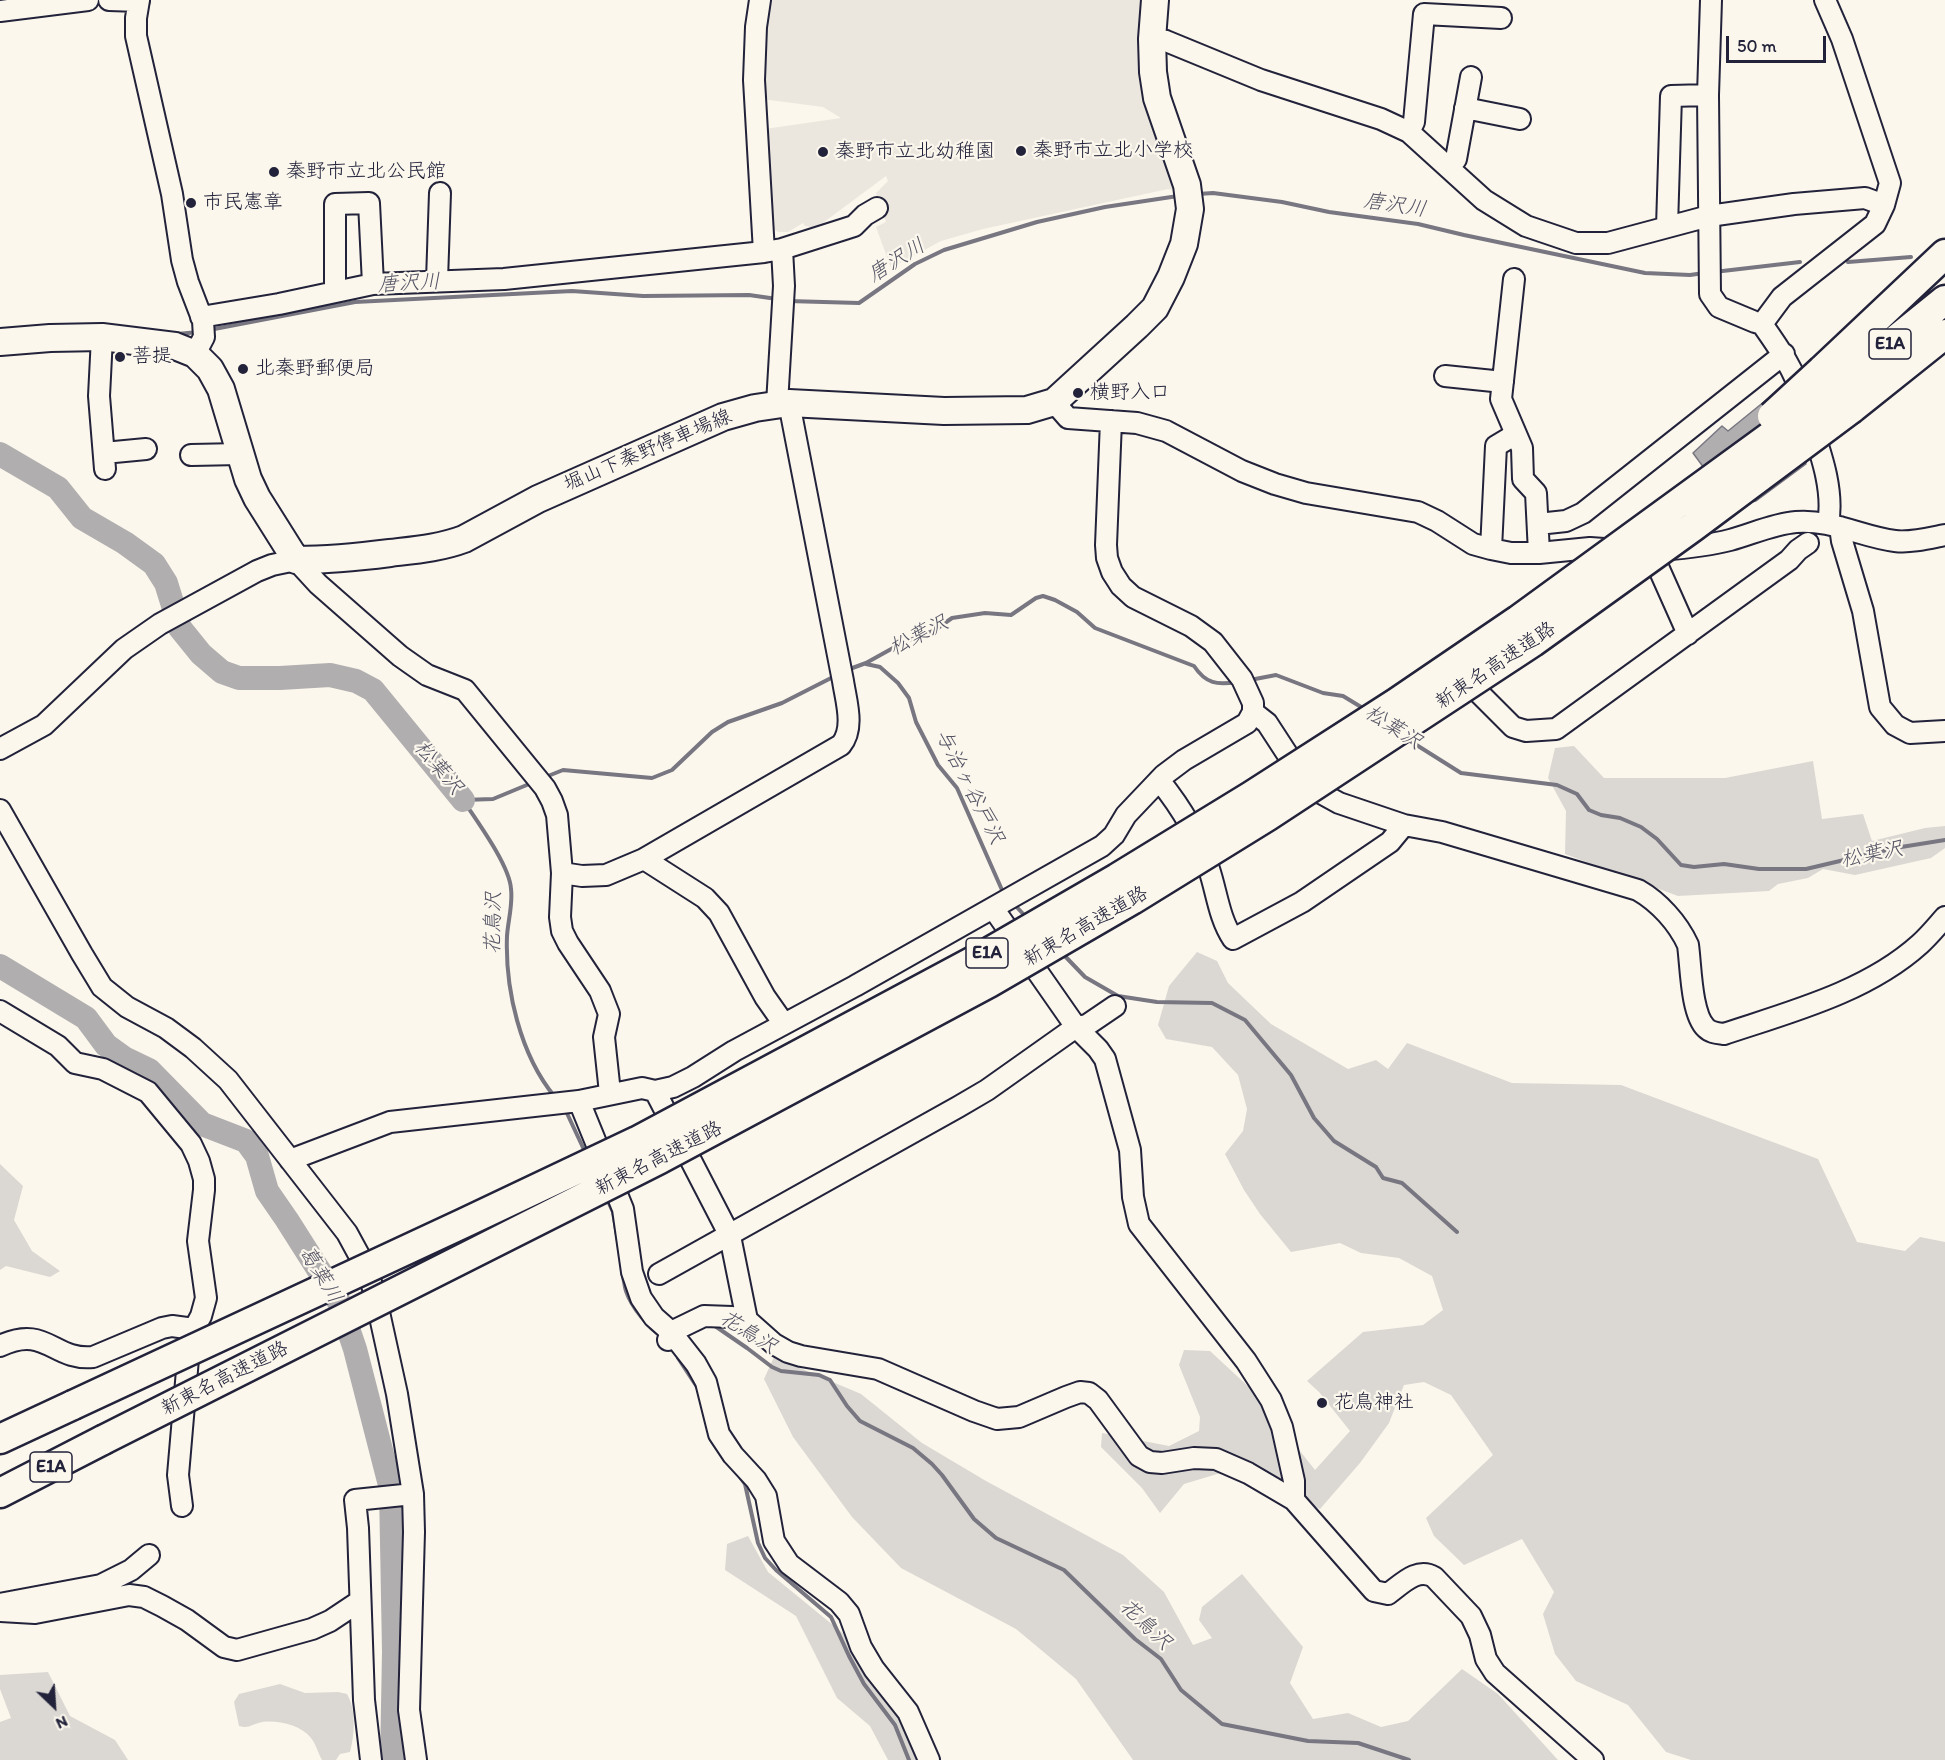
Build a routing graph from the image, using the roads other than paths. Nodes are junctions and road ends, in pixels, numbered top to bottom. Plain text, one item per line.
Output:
1 (88, 0) edge
2 (109, 0) edge
3 (139, 0) edge
4 (760, 0) edge
5 (1155, 0) edge
6 (1711, 0) edge
7 (1825, 0) edge
8 (0, 11) edge
9 (1501, 18) dead end
10 (1152, 39) junction
11 (1471, 77) dead end
12 (1708, 95) junction
13 (1465, 108) junction
14 (1520, 118) dead end
15 (1409, 132) junction
16 (1449, 168) junction
17 (440, 193) dead end
18 (1884, 205) junction
19 (877, 208) dead end
20 (1709, 216) junction
21 (1667, 228) junction
22 (773, 250) junction
23 (1945, 254) edge
24 (1514, 279) dead end
25 (437, 280) junction
26 (372, 284) junction
27 (335, 291) junction
28 (1945, 300) edge
29 (1762, 324) junction
30 (201, 332) junction
31 (1945, 334) edge
32 (102, 337) junction
33 (0, 342) edge
34 (1945, 348) edge
35 (1784, 354) junction
36 (1445, 376) dead end
37 (1503, 382) junction
38 (1836, 389) junction
39 (1054, 402) junction
40 (783, 404) junction
41 (1111, 421) junction
42 (1516, 434) junction
43 (146, 449) dead end
44 (240, 454) junction
45 (191, 455) dead end
46 (1538, 524) junction
47 (1834, 525) junction
48 (1945, 535) edge
49 (1808, 543) dead end
50 (1491, 549) junction
51 (1651, 551) junction
52 (1539, 553) junction
53 (296, 560) junction
54 (1688, 634) junction
55 (1446, 660) dead end
56 (1253, 712) junction
57 (1945, 731) edge
58 (0, 749) edge
59 (1159, 780) junction
60 (0, 810) edge
61 (1404, 825) junction
62 (644, 859) junction
63 (562, 873) junction
64 (996, 906) junction
65 (1945, 917) edge
66 (1114, 1006) dead end
67 (0, 1011) edge
68 (784, 1024) junction
69 (1076, 1027) junction
70 (656, 1091) junction
71 (610, 1094) junction
72 (566, 1102) junction
73 (290, 1160) junction
74 (730, 1236) junction
75 (659, 1274) dead end
76 (747, 1320) junction
77 (194, 1329) junction
78 (670, 1336) junction
79 (0, 1346) edge
80 (0, 1439) edge
81 (0, 1493) edge
82 (410, 1495) junction
83 (1294, 1500) junction
84 (182, 1506) dead end
85 (149, 1555) dead end
86 (360, 1601) junction
87 (0, 1604) edge
88 (0, 1611) edge
89 (371, 1760) edge
90 (416, 1760) edge
91 (929, 1760) edge
92 (1593, 1760) edge

1 - 8 street
2 - 3 street
3 - 30 street
4 - 22 street
5 - 10 main road, 堀山下秦野停車場線
6 - 12 street
7 - 18 street
9 - 15 street
10 - 15 street
10 - 39 main road, 堀山下秦野停車場線
11 - 13 street
12 - 20 street
12 - 21 street
13 - 14 street
13 - 16 street
15 - 16 street
16 - 21 street
17 - 25 street
18 - 20 street
18 - 29 street
19 - 22 street
20 - 21 street
20 - 29 street
22 - 25 street
22 - 40 street
23 - 38 highway
24 - 37 street
25 - 26 street
26 - 27 street
26 - 27 street
27 - 30 street
28 - 38 highway, 新東名高速道路 / E1A
29 - 35 street
30 - 32 main road
30 - 44 main road
31 - 38 highway, 新東名高速道路 / E1A
32 - 33 main road
32 - 43 street
34 - 38 highway
35 - 46 street
35 - 47 street
36 - 37 street
37 - 42 street
38 - 80 highway, 新東名高速道路 / E1A, bridge
38 - 81 highway, 新東名高速道路 / E1A, bridge
39 - 40 main road, 堀山下秦野停車場線
39 - 41 street
40 - 53 main road, 堀山下秦野停車場線
40 - 62 street
41 - 50 street
41 - 56 street
42 - 46 street
42 - 50 street
44 - 45 street
44 - 53 main road
46 - 52 street
47 - 48 street
47 - 51 street
47 - 57 street
49 - 54 street
50 - 52 street
51 - 52 street
51 - 54 street
53 - 58 street
53 - 63 street
54 - 55 street
56 - 59 street
56 - 61 street
59 - 61 street
59 - 64 street
60 - 73 street
61 - 65 street
62 - 63 street
62 - 68 street
63 - 71 street
64 - 68 street
64 - 69 street
66 - 69 street
67 - 77 street
68 - 70 street
69 - 74 street
69 - 83 street
70 - 71 street
70 - 74 street
71 - 72 street
72 - 73 street
72 - 78 street
73 - 82 street
74 - 75 street
74 - 76 street
76 - 78 street
76 - 83 street
77 - 79 street
77 - 84 street
78 - 91 street
82 - 86 street
82 - 90 street
83 - 92 street
85 - 87 street
86 - 88 street
86 - 89 street

